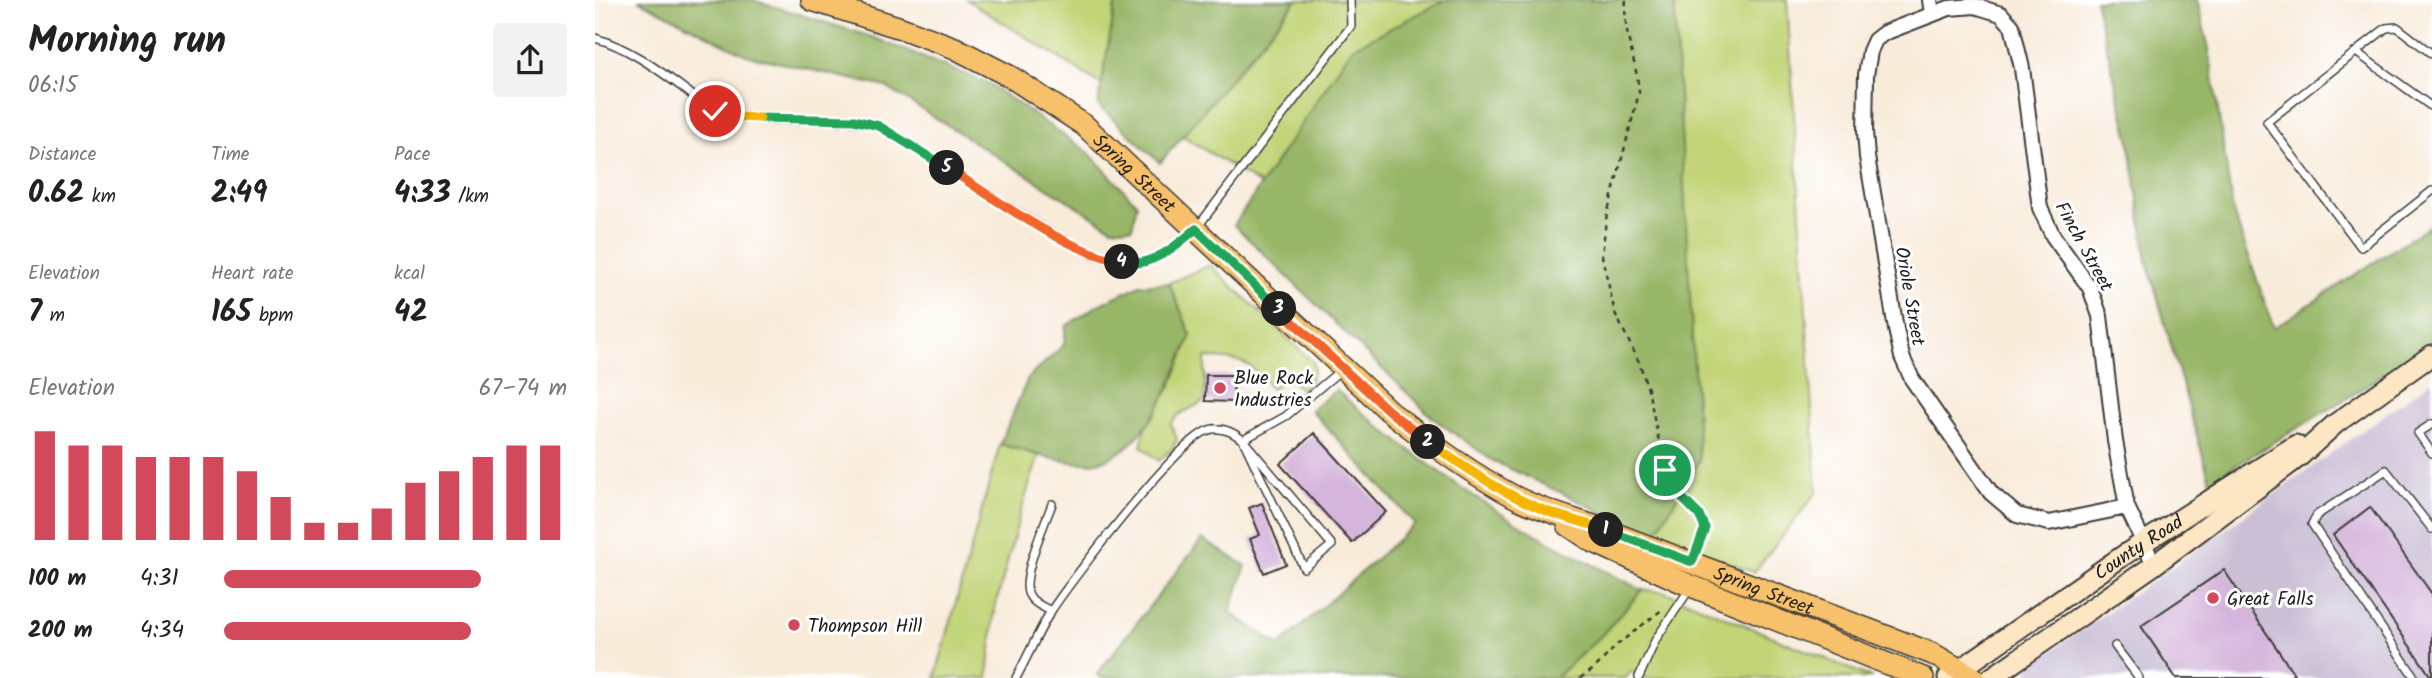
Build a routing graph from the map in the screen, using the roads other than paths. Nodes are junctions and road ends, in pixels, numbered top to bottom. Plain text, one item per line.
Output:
1 (812, 0) edge
2 (1350, 0) edge
3 (1931, 7) edge
4 (595, 38) edge
5 (2356, 52) junction
6 (2432, 54) edge
7 (2432, 107) edge
8 (2432, 191) edge
9 (1196, 229) junction
10 (2432, 355) edge
11 (1342, 369) junction
12 (2335, 424) junction
13 (2432, 424) edge
14 (1243, 440) junction
15 (2432, 453) edge
16 (1052, 504) dead end
17 (2127, 507) junction
18 (1549, 512) junction
19 (2432, 529) edge
20 (2143, 543) junction
21 (2154, 565) junction
22 (1688, 584) junction
23 (1051, 611) junction
24 (2115, 646) dead end
25 (1961, 675) edge
26 (1639, 677) edge
27 (1017, 678) edge
28 (1923, 678) edge
29 (1991, 678) edge
30 (2139, 678) edge
31 (2415, 678) edge

1 - 9 main road, Spring Street
2 - 9 lane
3 - 17 street, Finch Street
3 - 17 street, Oriole Street
4 - 9 lane
5 - 6 lane
5 - 7 lane
5 - 8 lane
9 - 11 main road, Spring Street
10 - 12 main road, County Road
11 - 14 lane
11 - 18 main road, Spring Street
12 - 20 main road, County Road
12 - 21 main road, County Road
13 - 15 lane
14 - 14 lane
14 - 23 lane
16 - 23 lane
17 - 20 street, Finch Street
18 - 22 main road, Spring Street
18 - 25 main road, Spring Street
19 - 31 lane
20 - 21 street, Finch Street
20 - 25 main road, County Road
21 - 29 main road, County Road
22 - 26 lane
22 - 28 main road, Spring Street
23 - 27 lane
24 - 30 lane

